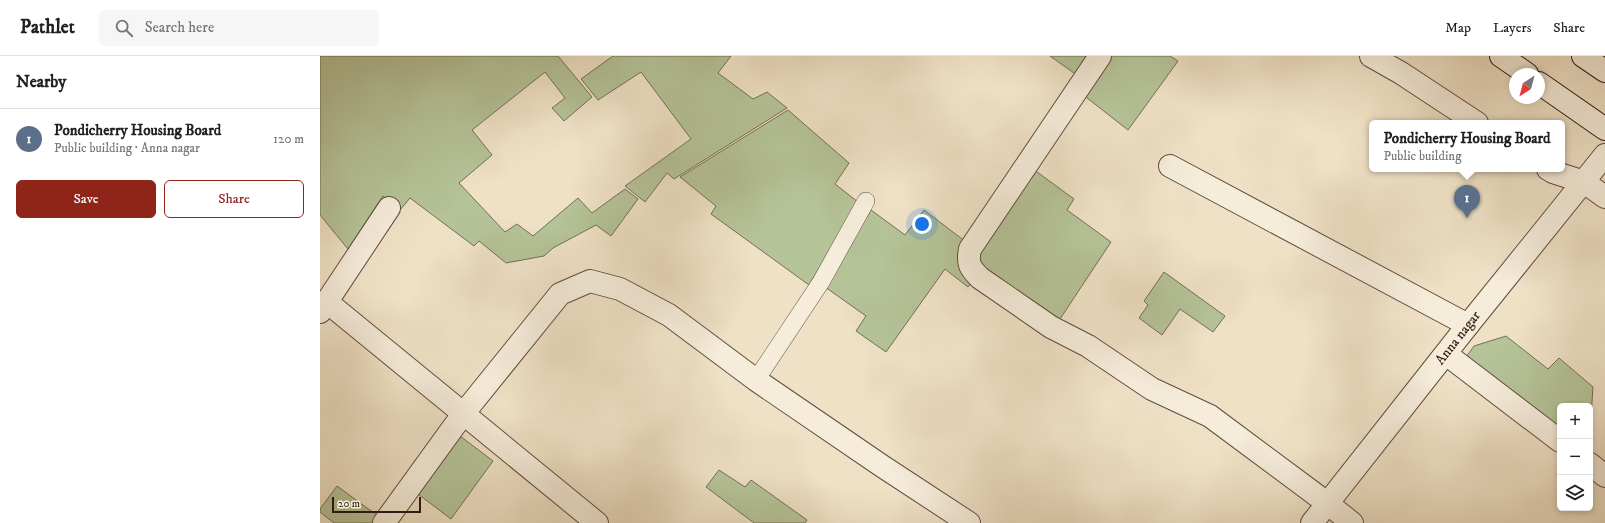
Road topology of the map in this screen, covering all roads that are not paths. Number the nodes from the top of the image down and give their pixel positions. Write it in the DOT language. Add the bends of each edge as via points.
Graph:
graph roads {
  1 [pos="1100,56"];
  2 [pos="1371,56"];
  3 [pos="1501,56"];
  4 [pos="1583,56"];
  5 [pos="1518,68"];
  6 [pos="1605,71"];
  7 [pos="1545,87"];
  8 [pos="1472,120"];
  9 [pos="1605,129"];
  10 [pos="1605,155"];
  11 [pos="1170,166"];
  12 [pos="1553,172"];
  13 [pos="1584,182"];
  14 [pos="1605,197"];
  15 [pos="866,201"];
  16 [pos="389,208"];
  17 [pos="324,307"];
  18 [pos="1468,324"];
  19 [pos="1446,354"];
  20 [pos="756,380"];
  21 [pos="463,414"];
  22 [pos="1557,439"];
  23 [pos="1593,466"];
  24 [pos="1605,476"];
  25 [pos="1327,503"];
  26 [pos="384,523"];
  27 [pos="597,523"];
  28 [pos="970,523"];
  29 [pos="1312,523"];
  30 [pos="1352,523"];
  1 -- 25 [label="street" via="970,249 968,259 973,271 1051,327 1088,346 1152,389 1210,416"];
  2 -- 8 [label="street"];
  3 -- 5 [label="street"];
  4 -- 6 [label="street"];
  7 -- 9 [label="street"];
  10 -- 13 [label="street, Anna nagar"];
  11 -- 18 [label="street"];
  12 -- 13 [label="street"];
  13 -- 14 [label="street"];
  13 -- 18 [label="street, Anna nagar"];
  15 -- 20 [label="lane" via="821,282"];
  16 -- 17 [label="street"];
  17 -- 21 [label="street"];
  18 -- 19 [label="street, Anna nagar"];
  19 -- 22 [label="street"];
  19 -- 25 [label="street, Anna nagar"];
  20 -- 21 [label="street" via="669,315 620,289 590,281 560,294"];
  20 -- 28 [label="street"];
  21 -- 26 [label="street"];
  21 -- 27 [label="street"];
  23 -- 24 [label="street"];
  25 -- 29 [label="street, Anna nagar"];
  25 -- 30 [label="street"];
}
